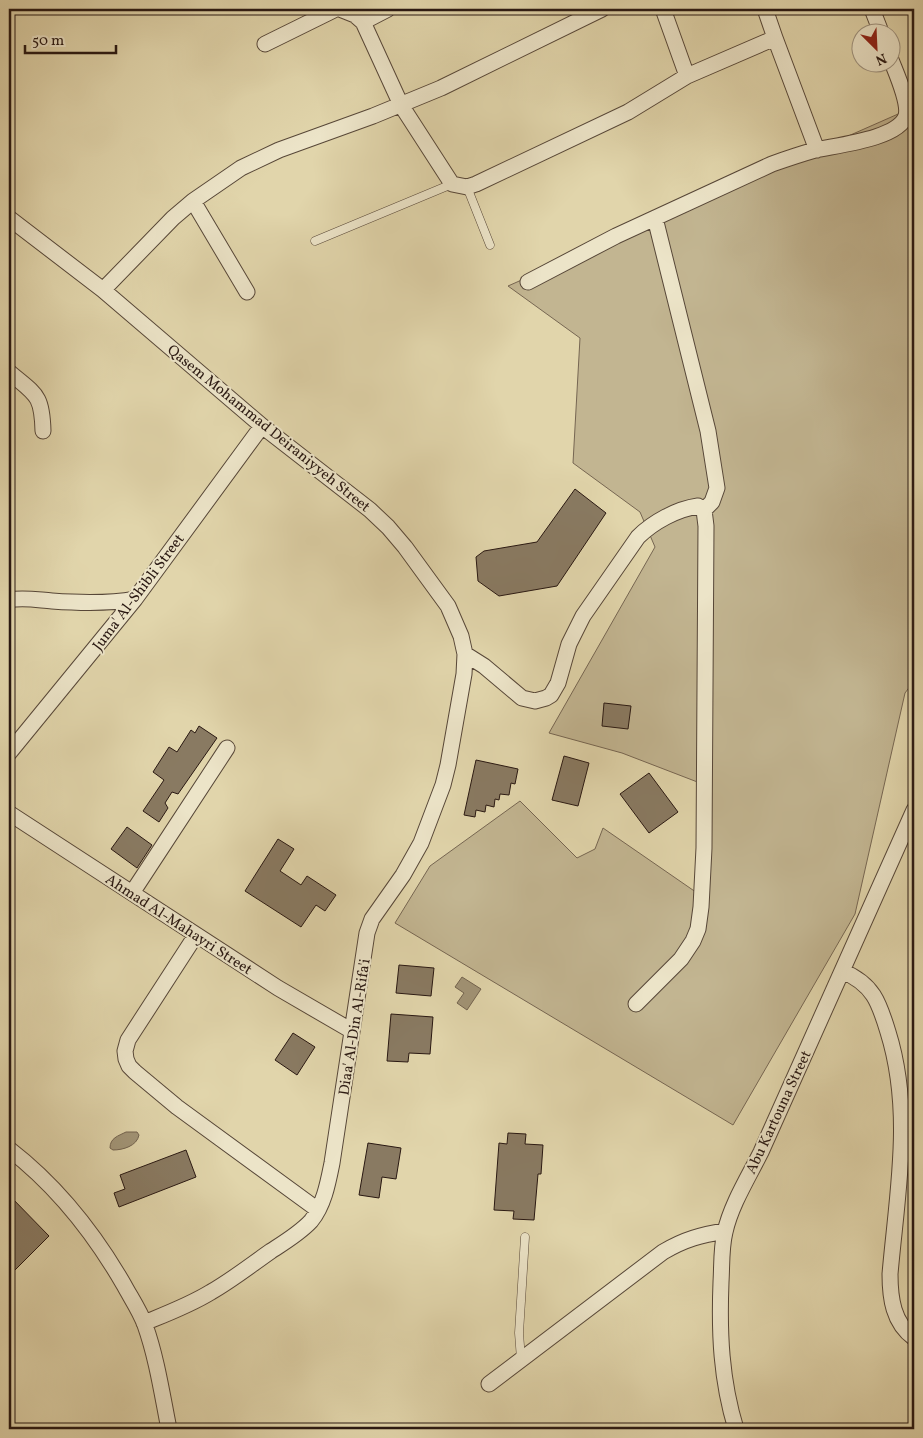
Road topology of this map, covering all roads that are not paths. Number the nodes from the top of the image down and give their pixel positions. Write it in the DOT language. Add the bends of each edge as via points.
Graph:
graph roads {
  1 [pos="338,9"];
  2 [pos="388,9"];
  3 [pos="602,9"];
  4 [pos="664,9"];
  5 [pos="765,9"];
  6 [pos="872,9"];
  7 [pos="363,22"];
  8 [pos="877,22"];
  9 [pos="775,38"];
  10 [pos="265,44"];
  11 [pos="895,72"];
  12 [pos="687,76"];
  13 [pos="401,105"];
  14 [pos="817,150"];
  15 [pos="452,184"];
  16 [pos="467,187"];
  17 [pos="193,201"];
  18 [pos="9,218"];
  19 [pos="655,218"];
  20 [pos="315,241"];
  21 [pos="490,245"];
  22 [pos="528,282"];
  23 [pos="103,290"];
  24 [pos="247,292"];
  25 [pos="9,372"];
  26 [pos="262,426"];
  27 [pos="43,431"];
  28 [pos="704,510"];
  29 [pos="135,599"];
  30 [pos="9,600"];
  31 [pos="465,654"];
  32 [pos="227,748"];
  33 [pos="9,753"];
  34 [pos="914,810"];
  35 [pos="9,813"];
  36 [pos="132,893"];
  37 [pos="196,936"];
  38 [pos="842,971"];
  39 [pos="636,1004"];
  40 [pos="352,1031"];
  41 [pos="908,1124"];
  42 [pos="9,1149"];
  43 [pos="318,1210"];
  44 [pos="725,1231"];
  45 [pos="525,1237"];
  46 [pos="144,1323"];
  47 [pos="914,1338"];
  48 [pos="521,1359"];
  49 [pos="489,1384"];
  50 [pos="169,1429"];
  51 [pos="736,1429"];
  1 -- 7 [label="street"];
  1 -- 10 [label="street"];
  2 -- 7 [label="street"];
  3 -- 13 [label="street"];
  4 -- 12 [label="street"];
  5 -- 9 [label="street"];
  6 -- 8 [label="street"];
  7 -- 13 [label="street"];
  9 -- 12 [label="street"];
  9 -- 14 [label="street"];
  11 -- 14 [label="street" via="906,106 903,121 884,134"];
  12 -- 16 [label="street" via="598,128"];
  13 -- 15 [label="street"];
  13 -- 17 [label="street" via="260,158"];
  14 -- 19 [label="street" via="772,164"];
  15 -- 16 [label="street"];
  15 -- 20 [label="lane"];
  16 -- 21 [label="lane"];
  17 -- 23 [label="street"];
  17 -- 24 [label="street"];
  18 -- 23 [label="street, Qasem Mohammad Deiraniyyeh Street"];
  19 -- 22 [label="street"];
  19 -- 28 [label="street" via="708,431 717,488 712,502"];
  23 -- 26 [label="street, Qasem Mohammad Deiraniyyeh Street"];
  25 -- 27 [label="street" via="39,400"];
  26 -- 29 [label="street, Juma' Al-Shibli Street"];
  26 -- 31 [label="street, Qasem Mohammad Deiraniyyeh Street" via="388,527 448,606"];
  28 -- 31 [label="street" via="698,506 690,507 646,528 638,537 583,616 569,644 558,683 546,698 535,701 522,698"];
  28 -- 39 [label="street" via="704,848 698,929 681,959"];
  29 -- 30 [label="street" via="84,603"];
  29 -- 33 [label="street, Juma' Al-Shibli Street"];
  31 -- 40 [label="street, Diaa' Al-Din Al-Rifa'i" via="443,785 421,843 372,919"];
  32 -- 36 [label="street"];
  34 -- 38 [label="street, Abu Kartouna Street"];
  35 -- 36 [label="street, Ahmad Al-Mahayri Street"];
  36 -- 37 [label="street, Ahmad Al-Mahayri Street"];
  37 -- 40 [label="street, Ahmad Al-Mahayri Street"];
  37 -- 43 [label="street" via="128,1040 125,1051 129,1066 177,1107"];
  38 -- 41 [label="street" via="861,980 880,1008 898,1070"];
  38 -- 44 [label="street, Abu Kartouna Street"];
  40 -- 43 [label="street, Diaa' Al-Din Al-Rifa'i" via="332,1164"];
  41 -- 47 [label="street" via="901,1164 890,1289 896,1316"];
  42 -- 46 [label="street" via="52,1187 95,1238"];
  43 -- 46 [label="street, Diaa' Al-Din Al-Rifa'i" via="300,1231 210,1293"];
  44 -- 48 [label="street" via="695,1237 663,1252"];
  44 -- 51 [label="street, Abu Kartouna Street" via="720,1345 725,1387"];
  45 -- 48 [label="lane"];
  46 -- 50 [label="street"];
  48 -- 49 [label="street"];
}
